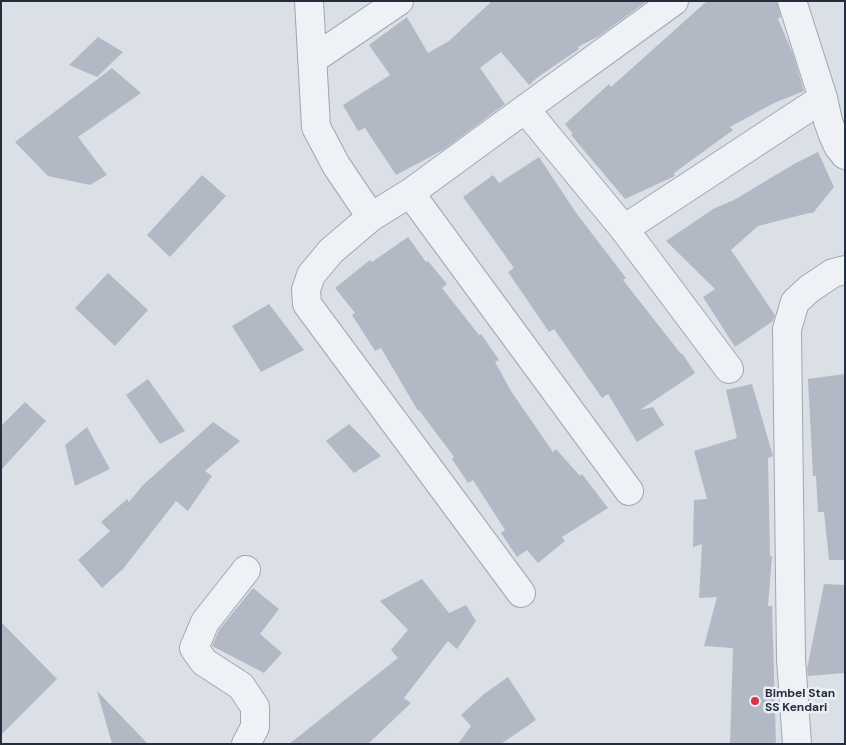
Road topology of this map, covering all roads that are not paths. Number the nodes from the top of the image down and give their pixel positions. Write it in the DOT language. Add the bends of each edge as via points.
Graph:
graph roads {
  1 [pos="309,1"];
  2 [pos="398,1"];
  3 [pos="674,1"];
  4 [pos="792,1"];
  5 [pos="312,60"];
  6 [pos="823,98"];
  7 [pos="525,109"];
  8 [pos="845,155"];
  9 [pos="410,194"];
  10 [pos="371,217"];
  11 [pos="624,229"];
  12 [pos="845,270"];
  13 [pos="728,369"];
  14 [pos="629,491"];
  15 [pos="246,570"];
  16 [pos="521,593"];
  17 [pos="246,744"];
  18 [pos="797,744"];
  1 -- 5 [label="street"];
  2 -- 5 [label="street"];
  3 -- 7 [label="street"];
  4 -- 6 [label="street"];
  5 -- 10 [label="street" via="316,127 336,165"];
  6 -- 8 [label="street" via="833,136"];
  6 -- 11 [label="street"];
  7 -- 9 [label="street"];
  7 -- 11 [label="street"];
  9 -- 10 [label="street"];
  9 -- 14 [label="street"];
  10 -- 16 [label="street" via="331,251 311,275 306,290 307,304"];
  11 -- 13 [label="street"];
  12 -- 18 [label="street" via="833,273 794,302 787,329 791,659"];
  15 -- 17 [label="street" via="205,622 194,648 204,662 241,686 256,707 255,727"];
}
